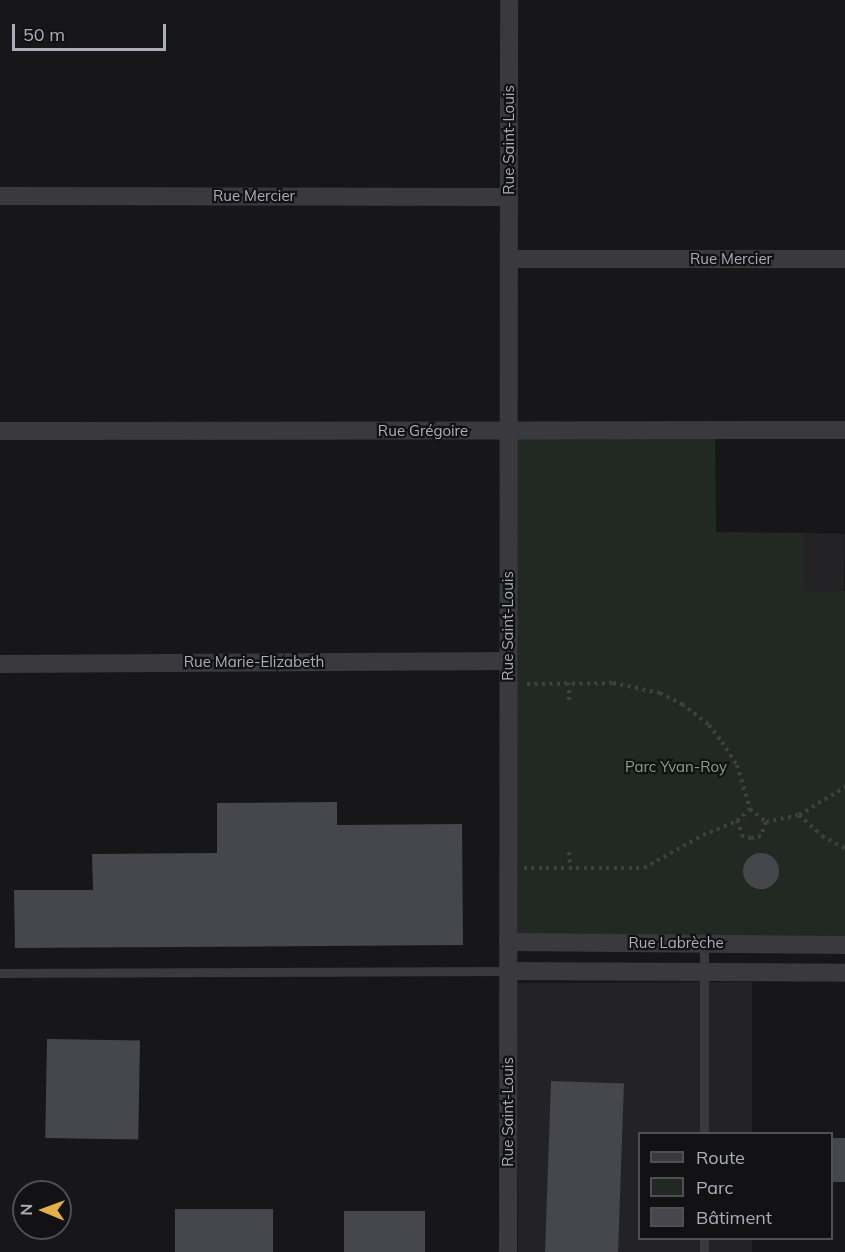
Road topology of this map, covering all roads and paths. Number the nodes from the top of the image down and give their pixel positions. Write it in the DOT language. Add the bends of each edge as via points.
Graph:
graph roads {
  1 [pos="509,0"];
  2 [pos="0,196"];
  3 [pos="509,196"];
  4 [pos="845,258"];
  5 [pos="509,259"];
  6 [pos="509,430"];
  7 [pos="845,430"];
  8 [pos="0,431"];
  9 [pos="508,661"];
  10 [pos="0,664"];
  11 [pos="569,683"];
  12 [pos="508,684"];
  13 [pos="569,700"];
  14 [pos="845,787"];
  15 [pos="750,808"];
  16 [pos="799,815"];
  17 [pos="737,821"];
  18 [pos="766,822"];
  19 [pos="845,848"];
  20 [pos="569,852"];
  21 [pos="508,868"];
  22 [pos="570,868"];
  23 [pos="508,942"];
  24 [pos="704,944"];
  25 [pos="845,945"];
  26 [pos="508,971"];
  27 [pos="704,972"];
  28 [pos="0,973"];
  29 [pos="845,973"];
  30 [pos="704,1132"];
  31 [pos="508,1252"];
  1 -- 3 [label="street, Rue Saint-Louis"];
  2 -- 3 [label="street, Rue Mercier"];
  3 -- 5 [label="street, Rue Saint-Louis"];
  4 -- 5 [label="street, Rue Mercier"];
  5 -- 6 [label="street, Rue Saint-Louis"];
  6 -- 7 [label="street, Rue Grégoire"];
  6 -- 8 [label="street, Rue Grégoire"];
  6 -- 9 [label="street, Rue Saint-Louis"];
  9 -- 10 [label="street, Rue Marie-Elizabeth"];
  9 -- 12 [label="street, Rue Saint-Louis"];
  11 -- 12 [label="path"];
  11 -- 13 [label="path"];
  11 -- 15 [label="path" via="612,683 660,693 682,704 722,742 737,765"];
  12 -- 21 [label="street, Rue Saint-Louis"];
  14 -- 16 [label="path"];
  15 -- 17 [label="path"];
  15 -- 18 [label="path"];
  16 -- 18 [label="path"];
  16 -- 19 [label="path" via="822,836"];
  17 -- 18 [label="path" via="743,837 751,838 761,836"];
  17 -- 22 [label="path" via="644,868"];
  20 -- 22 [label="path"];
  21 -- 22 [label="path"];
  21 -- 23 [label="street, Rue Saint-Louis"];
  23 -- 24 [label="street, Rue Labrèche"];
  23 -- 26 [label="street, Rue Saint-Louis"];
  24 -- 25 [label="street, Rue Labrèche"];
  24 -- 27 [label="lane"];
  26 -- 27 [label="street, Rue Labrèche"];
  26 -- 28 [label="lane"];
  26 -- 31 [label="street, Rue Saint-Louis"];
  27 -- 29 [label="street, Rue Labrèche"];
  27 -- 30 [label="lane"];
}
